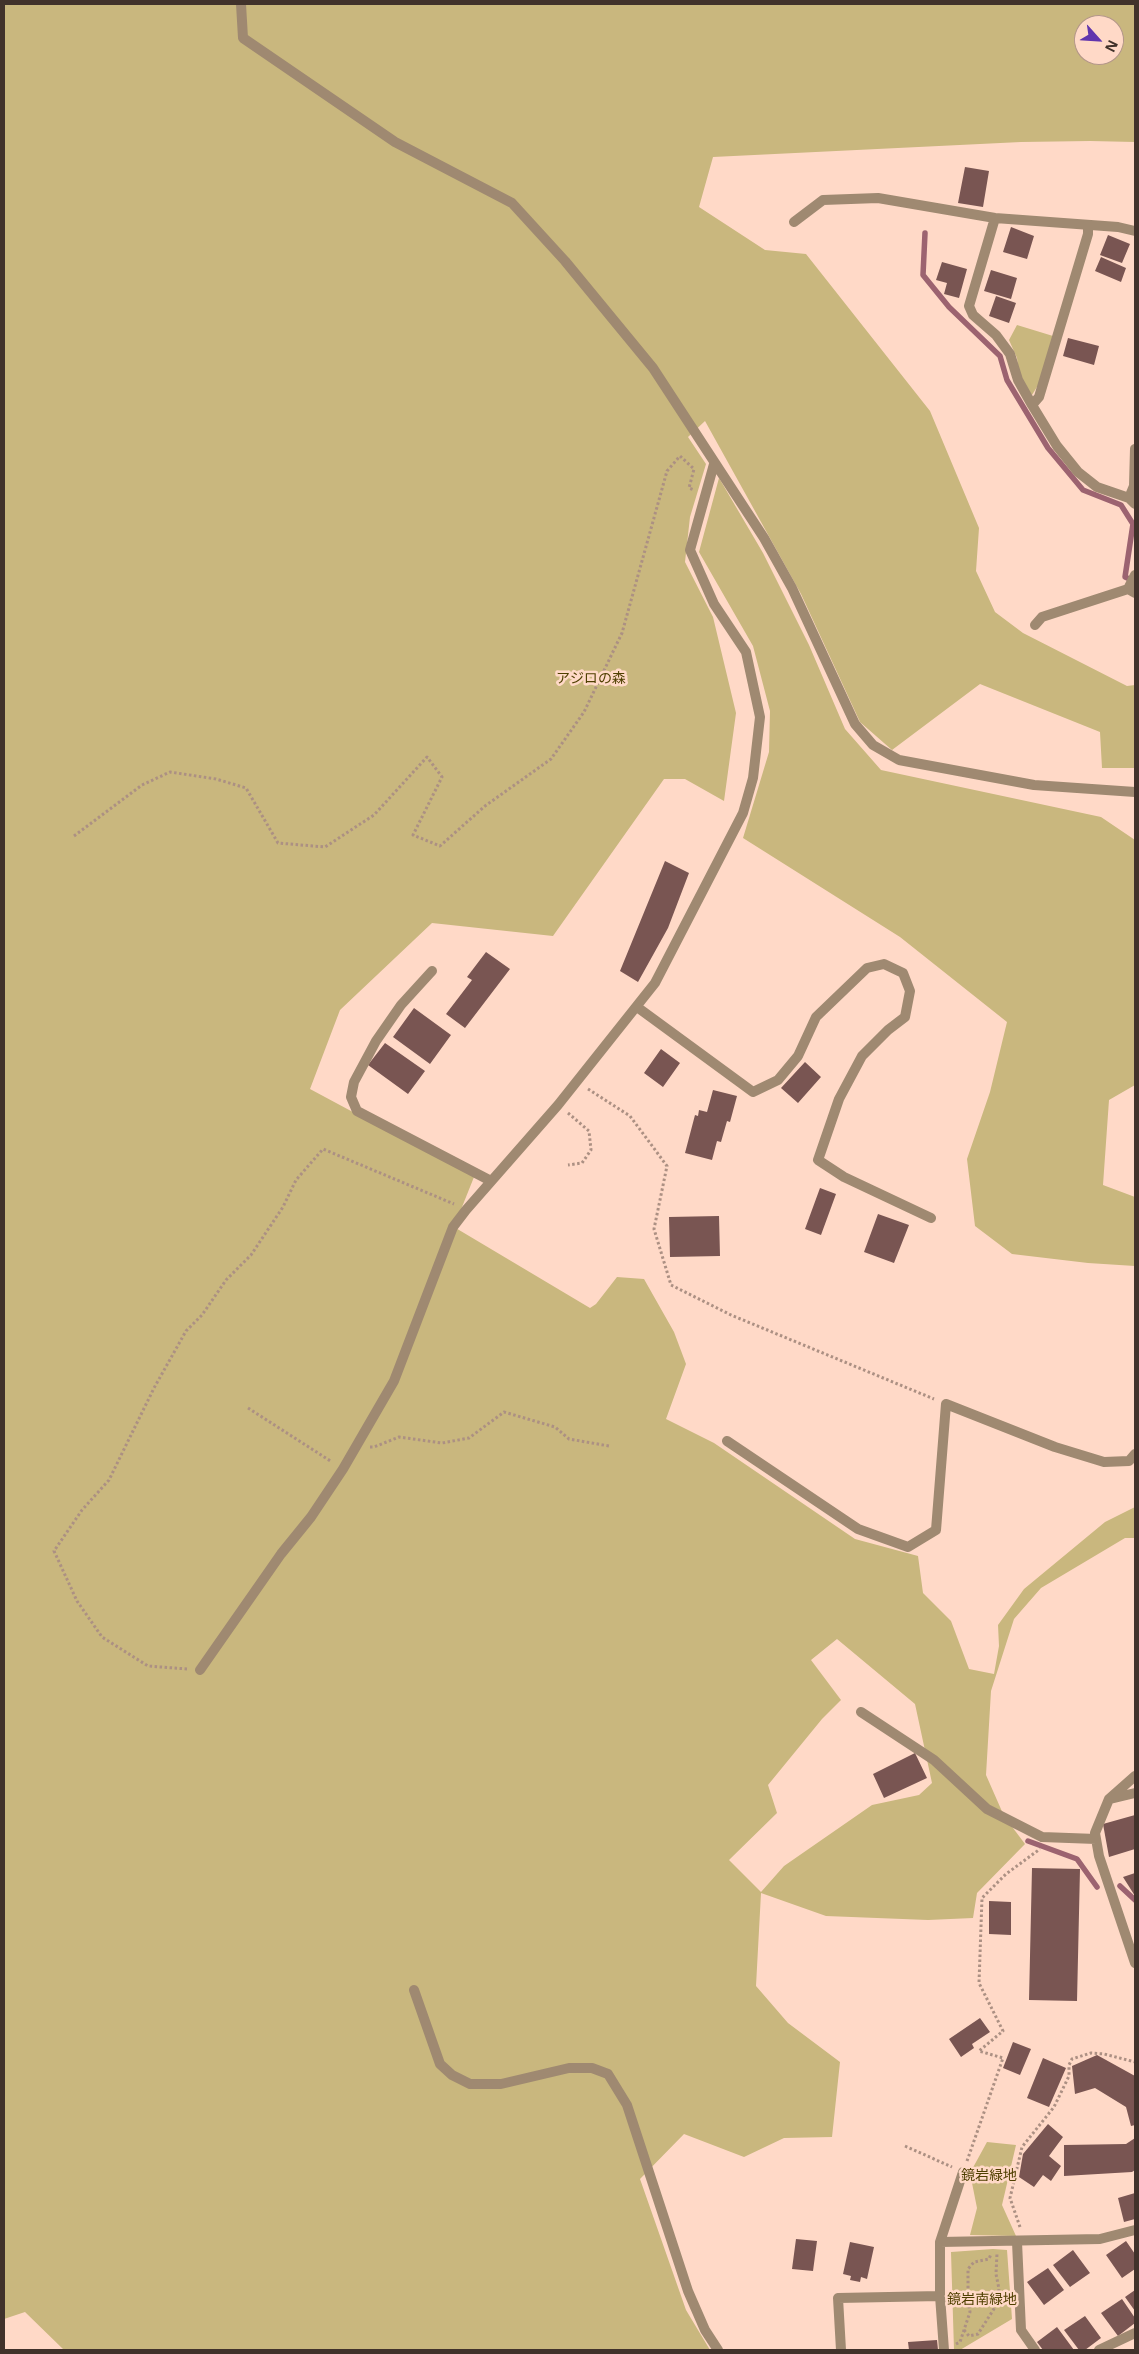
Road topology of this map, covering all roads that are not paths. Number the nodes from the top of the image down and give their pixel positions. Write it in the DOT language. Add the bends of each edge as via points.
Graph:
graph roads {
  1 [pos="241,4"];
  2 [pos="995,218"];
  3 [pos="794,222"];
  4 [pos="1088,225"];
  5 [pos="1135,231"];
  6 [pos="1032,405"];
  7 [pos="1135,449"];
  8 [pos="714,464"];
  9 [pos="1132,501"];
  10 [pos="1135,575"];
  11 [pos="1132,591"];
  12 [pos="1035,625"];
  13 [pos="1135,792"];
  14 [pos="432,971"];
  15 [pos="637,1006"];
  16 [pos="491,1181"];
  17 [pos="931,1218"];
  18 [pos="727,1441"];
  19 [pos="1135,1454"];
  20 [pos="200,1670"];
  21 [pos="861,1712"];
  22 [pos="1135,1776"];
  23 [pos="1135,1794"];
  24 [pos="1109,1799"];
  25 [pos="1096,1839"];
  26 [pos="1135,1963"];
  27 [pos="414,1990"];
  28 [pos="963,2172"];
  29 [pos="1135,2230"];
  30 [pos="940,2242"];
  31 [pos="1021,2242"];
  32 [pos="940,2296"];
  33 [pos="1135,2333"];
  34 [pos="718,2350"];
  35 [pos="841,2350"];
  36 [pos="944,2350"];
  37 [pos="1035,2350"];
  38 [pos="1099,2350"];
  1 -- 8 [label="street" via="243,38 395,142 512,203 565,261 653,368"];
  2 -- 3 [label="street" via="878,198 823,200"];
  2 -- 4 [label="street"];
  2 -- 6 [label="street" via="968,306 1010,354 1018,380"];
  4 -- 5 [label="street"];
  4 -- 6 [label="street" via="1040,397"];
  6 -- 9 [label="street" via="1057,446 1078,472 1097,487"];
  7 -- 9 [label="street"];
  8 -- 13 [label="street" via="774,556 855,724 873,746 899,760 1034,785"];
  8 -- 15 [label="street" via="690,550 714,604 746,652 760,717 753,778 743,812 655,983"];
  10 -- 11 [label="street"];
  11 -- 12 [label="street" via="1042,617"];
  14 -- 16 [label="street" via="401,1005 376,1041 354,1082 351,1097 357,1111"];
  15 -- 16 [label="street" via="558,1105"];
  15 -- 17 [label="street" via="753,1092 778,1080 798,1056 816,1017 867,968 884,964 903,973 910,991 905,1017 862,1056 839,1099 818,1160 844,1177"];
  16 -- 20 [label="street" via="454,1227 394,1381 343,1469"];
  18 -- 19 [label="street" via="858,1528 908,1547 936,1530 946,1404 1055,1447 1104,1462 1129,1461"];
  21 -- 25 [label="street" via="934,1760 987,1809 1042,1837"];
  22 -- 24 [label="street"];
  23 -- 24 [label="street"];
  24 -- 25 [label="street" via="1095,1832"];
  25 -- 26 [label="street"];
  27 -- 34 [label="street" via="440,2064 470,2084 501,2084 569,2068 592,2068 608,2074 627,2106 688,2291 705,2330"];
  28 -- 30 [label="street"];
  29 -- 31 [label="street" via="1100,2239"];
  30 -- 31 [label="street"];
  30 -- 32 [label="street"];
  31 -- 37 [label="street" via="1021,2330"];
  32 -- 35 [label="street" via="838,2298"];
  32 -- 36 [label="street"];
  33 -- 38 [label="street"];
}
